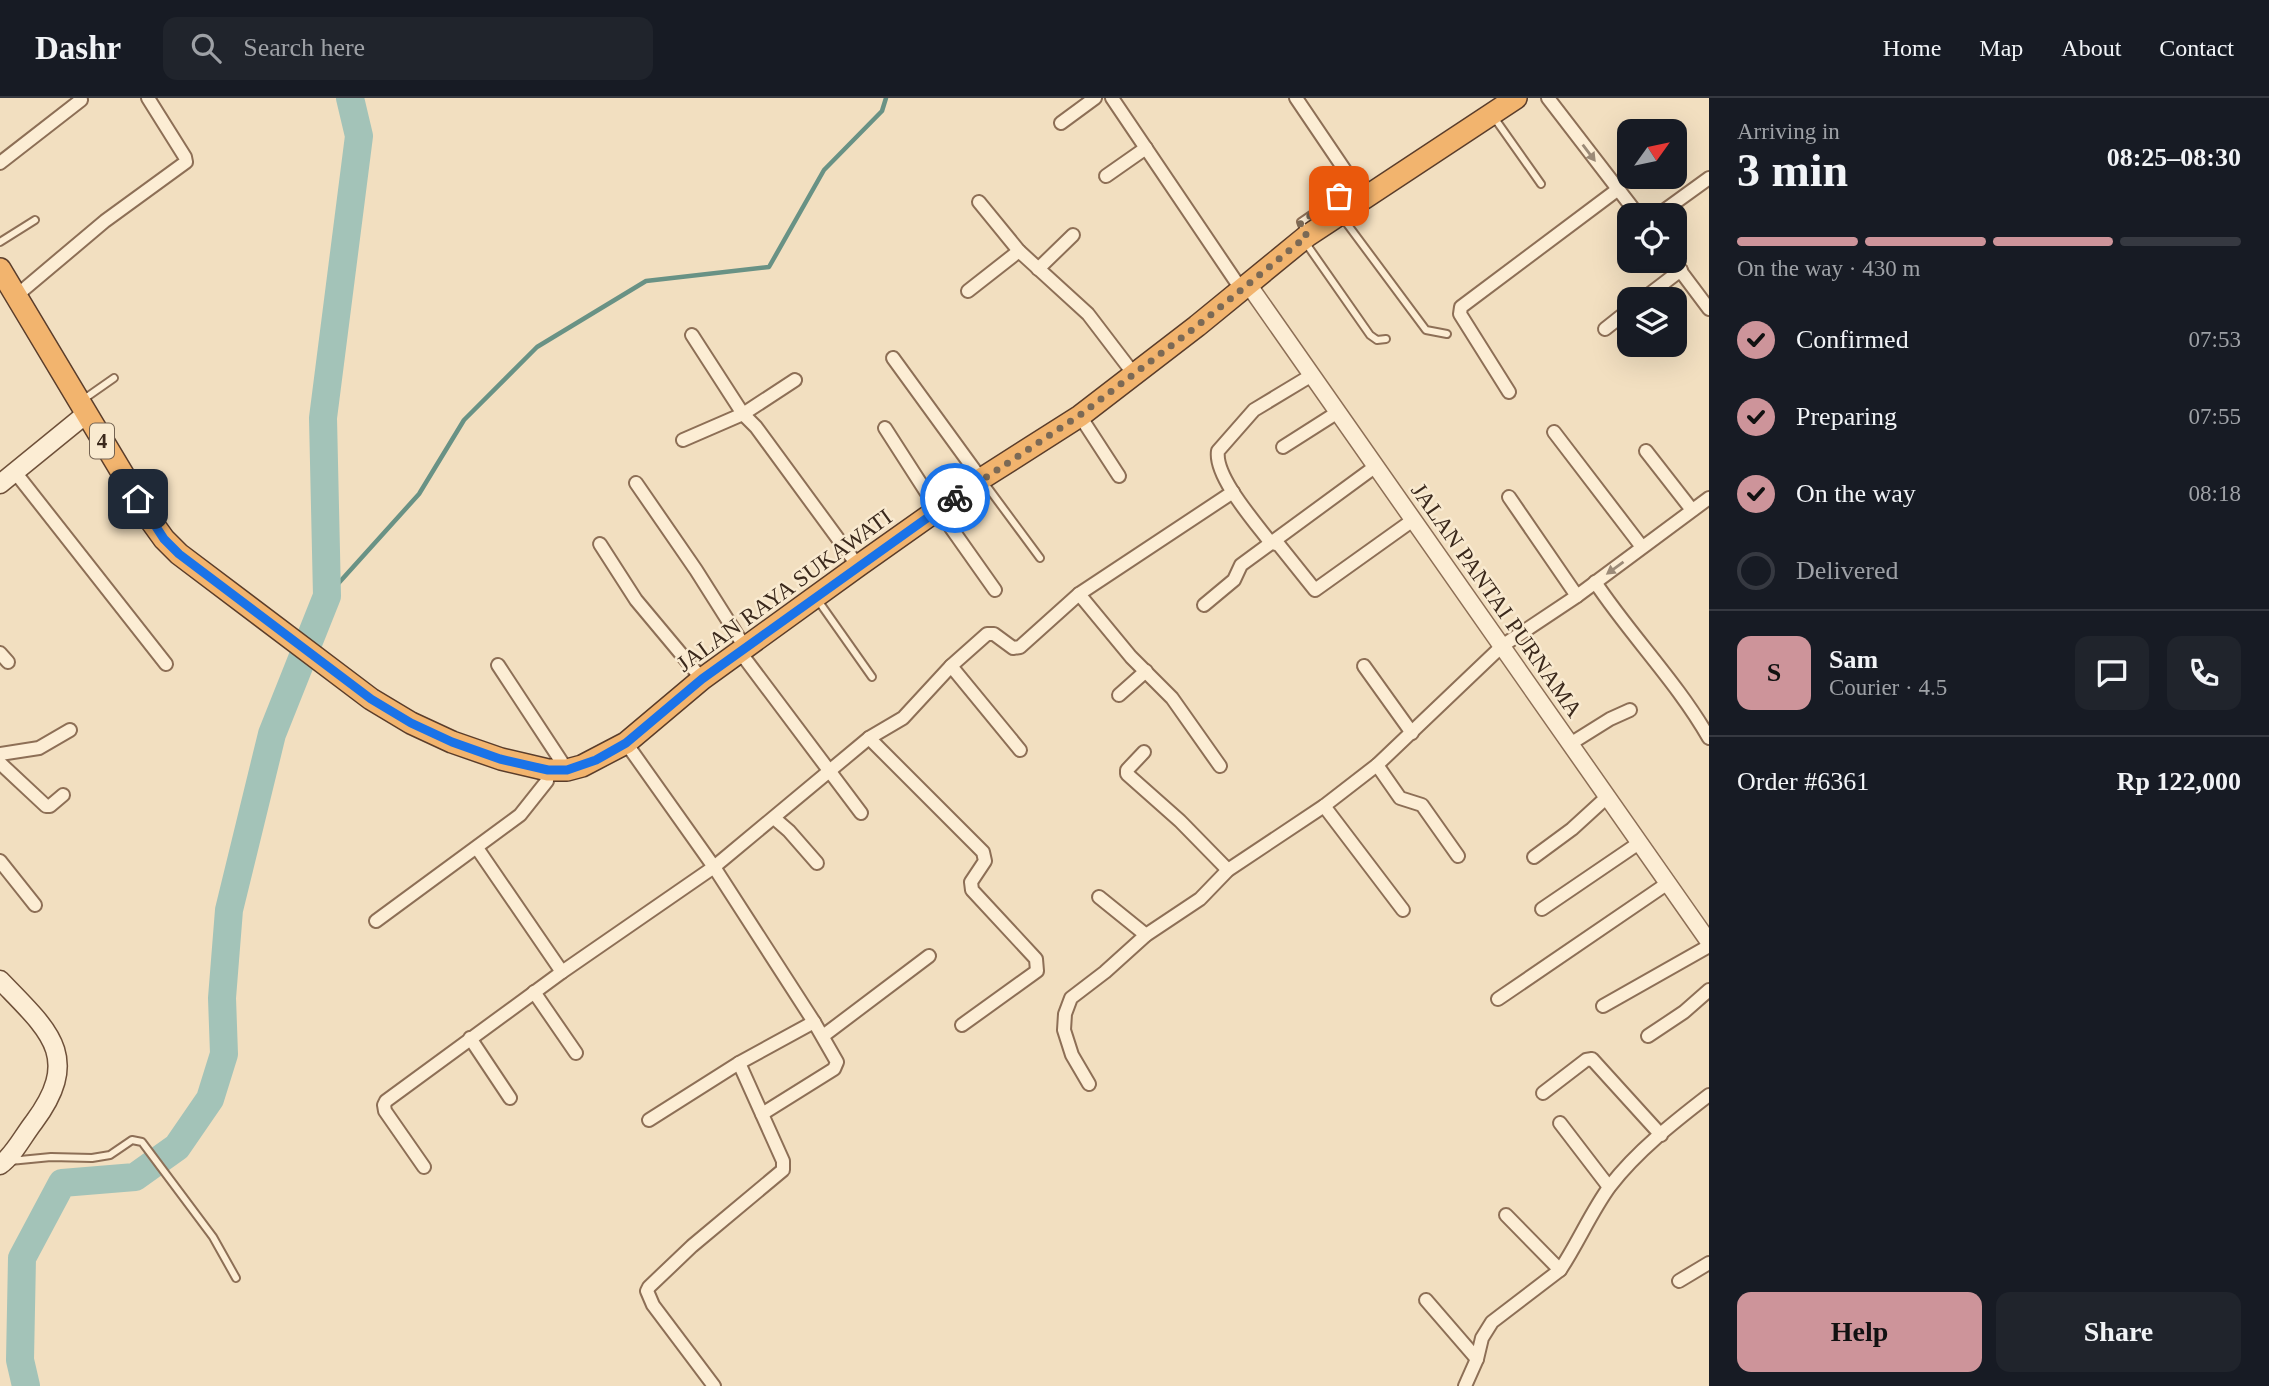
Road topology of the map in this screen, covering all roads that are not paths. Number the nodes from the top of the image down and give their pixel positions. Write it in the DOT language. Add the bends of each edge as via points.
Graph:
graph roads {
  1 [pos="148,98"];
  2 [pos="1095,98"];
  3 [pos="1112,98"];
  4 [pos="1296,98"];
  5 [pos="1516,98"];
  6 [pos="1548,98"];
  7 [pos="80,100"];
  8 [pos="1492,115"];
  9 [pos="1061,123"];
  10 [pos="1146,148"];
  11 [pos="0,163"];
  12 [pos="1320,175"];
  13 [pos="1106,176"];
  14 [pos="1709,178"];
  15 [pos="1541,184"];
  16 [pos="1617,190"];
  17 [pos="979,202"];
  18 [pos="1628,203"];
  19 [pos="1675,203"];
  20 [pos="1347,204"];
  21 [pos="35,220"];
  22 [pos="1073,236"];
  23 [pos="1305,237"];
  24 [pos="0,242"];
  25 [pos="1019,251"];
  26 [pos="1038,269"];
  27 [pos="0,271"];
  28 [pos="1670,273"];
  29 [pos="1682,273"];
  30 [pos="1245,286"];
  31 [pos="1655,287"];
  32 [pos="968,291"];
  33 [pos="16,296"];
  34 [pos="1709,309"];
  35 [pos="1617,320"];
  36 [pos="1605,329"];
  37 [pos="1447,334"];
  38 [pos="692,335"];
  39 [pos="1386,339"];
  40 [pos="893,358"];
  41 [pos="1133,373"];
  42 [pos="1312,376"];
  43 [pos="114,379"];
  44 [pos="795,380"];
  45 [pos="1509,392"];
  46 [pos="82,408"];
  47 [pos="1338,412"];
  48 [pos="744,415"];
  49 [pos="1080,415"];
  50 [pos="885,428"];
  51 [pos="1554,432"];
  52 [pos="683,440"];
  53 [pos="1283,447"];
  54 [pos="1646,451"];
  55 [pos="1376,466"];
  56 [pos="15,472"];
  57 [pos="1119,476"];
  58 [pos="981,479"];
  59 [pos="636,483"];
  60 [pos="0,484"];
  61 [pos="1233,492"];
  62 [pos="1509,498"];
  63 [pos="1708,502"];
  64 [pos="940,509"];
  65 [pos="1692,510"];
  66 [pos="1413,520"];
  67 [pos="1270,542"];
  68 [pos="600,544"];
  69 [pos="1642,547"];
  70 [pos="1040,558"];
  71 [pos="858,566"];
  72 [pos="1595,582"];
  73 [pos="995,590"];
  74 [pos="1079,594"];
  75 [pos="1577,596"];
  76 [pos="816,598"];
  77 [pos="1204,605"];
  78 [pos="1503,646"];
  79 [pos="743,651"];
  80 [pos="166,664"];
  81 [pos="498,665"];
  82 [pos="951,666"];
  83 [pos="1364,666"];
  84 [pos="1146,671"];
  85 [pos="872,677"];
  86 [pos="702,679"];
  87 [pos="1119,695"];
  88 [pos="1630,710"];
  89 [pos="70,730"];
  90 [pos="1412,733"];
  91 [pos="869,738"];
  92 [pos="1709,738"];
  93 [pos="626,743"];
  94 [pos="1570,744"];
  95 [pos="1020,750"];
  96 [pos="1143,752"];
  97 [pos="0,754"];
  98 [pos="0,763"];
  99 [pos="1377,765"];
  100 [pos="1220,766"];
  101 [pos="557,770"];
  102 [pos="828,772"];
  103 [pos="63,795"];
  104 [pos="1607,797"];
  105 [pos="1324,806"];
  106 [pos="861,813"];
  107 [pos="774,818"];
  108 [pos="1639,843"];
  109 [pos="477,848"];
  110 [pos="1458,856"];
  111 [pos="1534,857"];
  112 [pos="0,861"];
  113 [pos="817,863"];
  114 [pos="714,867"];
  115 [pos="1228,870"];
  116 [pos="1668,883"];
  117 [pos="1099,897"];
  118 [pos="35,905"];
  119 [pos="1542,909"];
  120 [pos="1403,910"];
  121 [pos="376,921"];
  122 [pos="1146,935"];
  123 [pos="1709,944"];
  124 [pos="929,956"];
  125 [pos="562,972"];
  126 [pos="0,981"];
  127 [pos="1709,989"];
  128 [pos="534,992"];
  129 [pos="1498,999"];
  130 [pos="1603,1006"];
  131 [pos="814,1022"];
  132 [pos="962,1025"];
  133 [pos="823,1036"];
  134 [pos="1648,1036"];
  135 [pos="470,1038"];
  136 [pos="576,1053"];
  137 [pos="739,1063"];
  138 [pos="1089,1084"];
  139 [pos="1543,1093"];
  140 [pos="1709,1095"];
  141 [pos="510,1098"];
  142 [pos="762,1114"];
  143 [pos="649,1120"];
  144 [pos="1560,1123"];
  145 [pos="1661,1135"];
  146 [pos="1,1161"];
  147 [pos="424,1167"];
  148 [pos="1609,1187"];
  149 [pos="1506,1215"];
  150 [pos="1709,1263"];
  151 [pos="1560,1270"];
  152 [pos="236,1278"];
  153 [pos="1679,1281"];
  154 [pos="1426,1300"];
  155 [pos="1477,1359"];
  156 [pos="714,1386"];
  157 [pos="1465,1386"];
  1 -- 33 [label="street" via="186,156 184,164 105,220"];
  2 -- 9 [label="street"];
  3 -- 10 [label="street"];
  4 -- 20 [label="street"];
  5 -- 8 [label="highway, JALAN RAYA SUKAWATI"];
  6 -- 16 [label="street, one-way"];
  7 -- 11 [label="street"];
  8 -- 15 [label="lane"];
  8 -- 20 [label="highway, JALAN RAYA SUKAWATI"];
  10 -- 13 [label="street"];
  10 -- 30 [label="street"];
  12 -- 20 [label="lane" via="1326,175"];
  14 -- 19 [label="street"];
  16 -- 18 [label="street"];
  16 -- 45 [label="street" via="1461,307 1460,313"];
  17 -- 25 [label="street"];
  20 -- 23 [label="highway, JALAN RAYA SUKAWATI"];
  20 -- 37 [label="lane" via="1426,330"];
  21 -- 24 [label="lane"];
  22 -- 26 [label="street"];
  23 -- 30 [label="highway, JALAN RAYA SUKAWATI"];
  23 -- 39 [label="lane" via="1370,335"];
  25 -- 26 [label="street"];
  25 -- 32 [label="street"];
  26 -- 41 [label="street" via="1088,314"];
  27 -- 33 [label="highway, 4"];
  28 -- 31 [label="street"];
  29 -- 34 [label="street"];
  30 -- 41 [label="highway, JALAN RAYA SUKAWATI"];
  30 -- 42 [label="street, JALAN PANTAI PURNAMA"];
  33 -- 46 [label="highway, 4"];
  35 -- 36 [label="street"];
  38 -- 48 [label="street"];
  40 -- 58 [label="street"];
  41 -- 49 [label="highway, JALAN RAYA SUKAWATI"];
  42 -- 47 [label="street, JALAN PANTAI PURNAMA"];
  42 -- 61 [label="street" via="1254,410 1218,451 1219,464"];
  43 -- 46 [label="lane"];
  44 -- 48 [label="street"];
  46 -- 56 [label="main road"];
  46 -- 101 [label="highway, 4" via="164,539 179,554 371,699 411,723 500,759"];
  47 -- 53 [label="street"];
  47 -- 55 [label="street, JALAN PANTAI PURNAMA"];
  48 -- 52 [label="street"];
  48 -- 71 [label="street"];
  49 -- 57 [label="street"];
  49 -- 58 [label="highway, JALAN RAYA SUKAWATI"];
  50 -- 64 [label="street"];
  51 -- 69 [label="street"];
  54 -- 65 [label="street"];
  55 -- 66 [label="street, JALAN PANTAI PURNAMA"];
  55 -- 67 [label="street"];
  56 -- 60 [label="main road"];
  56 -- 80 [label="street"];
  58 -- 64 [label="highway, JALAN RAYA SUKAWATI"];
  58 -- 70 [label="lane"];
  59 -- 79 [label="street" via="696,570"];
  61 -- 67 [label="street"];
  61 -- 74 [label="street"];
  62 -- 75 [label="street"];
  63 -- 65 [label="street"];
  64 -- 71 [label="highway, JALAN RAYA SUKAWATI"];
  64 -- 73 [label="street"];
  65 -- 69 [label="street"];
  66 -- 67 [label="street" via="1315,590 1279,545"];
  66 -- 78 [label="street, JALAN PANTAI PURNAMA"];
  67 -- 77 [label="street"];
  68 -- 86 [label="street" via="636,600"];
  69 -- 72 [label="street, one-way"];
  71 -- 76 [label="highway, JALAN RAYA SUKAWATI"];
  72 -- 75 [label="street"];
  72 -- 92 [label="street"];
  74 -- 82 [label="street" via="1020,647 1013,648 990,633"];
  74 -- 84 [label="street"];
  75 -- 78 [label="street"];
  76 -- 79 [label="highway, JALAN RAYA SUKAWATI"];
  76 -- 85 [label="lane"];
  78 -- 90 [label="street"];
  78 -- 94 [label="street, JALAN PANTAI PURNAMA"];
  79 -- 86 [label="highway, JALAN RAYA SUKAWATI"];
  79 -- 102 [label="street"];
  81 -- 101 [label="street"];
  82 -- 91 [label="street" via="903,718"];
  82 -- 95 [label="street"];
  83 -- 90 [label="street"];
  84 -- 87 [label="street"];
  84 -- 100 [label="street" via="1172,698"];
  86 -- 93 [label="highway, JALAN RAYA SUKAWATI"];
  88 -- 94 [label="street"];
  89 -- 97 [label="street" via="39,748"];
  90 -- 99 [label="street"];
  91 -- 102 [label="street"];
  91 -- 132 [label="street" via="983,852 985,861 971,883 972,890 1035,959 1037,971"];
  93 -- 101 [label="highway, JALAN RAYA SUKAWATI" via="596,760"];
  93 -- 114 [label="street"];
  94 -- 104 [label="street, JALAN PANTAI PURNAMA"];
  96 -- 115 [label="street" via="1128,774"];
  98 -- 103 [label="street" via="46,806"];
  99 -- 105 [label="street"];
  99 -- 110 [label="street" via="1400,798 1422,805"];
  101 -- 109 [label="street" via="520,815"];
  102 -- 106 [label="street"];
  102 -- 107 [label="street"];
  104 -- 108 [label="street, JALAN PANTAI PURNAMA"];
  104 -- 111 [label="street"];
  105 -- 115 [label="street"];
  105 -- 120 [label="street"];
  107 -- 113 [label="street"];
  107 -- 114 [label="street"];
  108 -- 116 [label="street, JALAN PANTAI PURNAMA"];
  108 -- 119 [label="street"];
  109 -- 121 [label="street"];
  109 -- 125 [label="street"];
  112 -- 118 [label="street"];
  114 -- 125 [label="street"];
  114 -- 131 [label="street"];
  115 -- 122 [label="street" via="1200,899"];
  116 -- 123 [label="street, JALAN PANTAI PURNAMA"];
  116 -- 129 [label="street"];
  117 -- 122 [label="street"];
  122 -- 138 [label="street" via="1071,998 1064,1030"];
  123 -- 130 [label="street"];
  124 -- 133 [label="street"];
  125 -- 128 [label="street"];
  126 -- 146 [label="main road" via="41,1023 58,1062 49,1102"];
  127 -- 134 [label="street"];
  128 -- 135 [label="street"];
  128 -- 136 [label="street"];
  131 -- 133 [label="street"];
  131 -- 137 [label="street"];
  133 -- 142 [label="street" via="836,1060 834,1069"];
  135 -- 141 [label="street"];
  135 -- 147 [label="street" via="384,1105"];
  137 -- 142 [label="street"];
  137 -- 143 [label="street"];
  139 -- 145 [label="street" via="1591,1059"];
  140 -- 145 [label="street"];
  142 -- 156 [label="street" via="783,1170 692,1245 647,1291"];
  144 -- 148 [label="street"];
  145 -- 148 [label="street"];
  146 -- 152 [label="lane" via="92,1158 110,1155 132,1140 142,1142 213,1237"];
  148 -- 151 [label="street"];
  149 -- 151 [label="street"];
  150 -- 153 [label="street"];
  151 -- 155 [label="street" via="1492,1322"];
  154 -- 155 [label="street"];
  155 -- 157 [label="street"];
}
